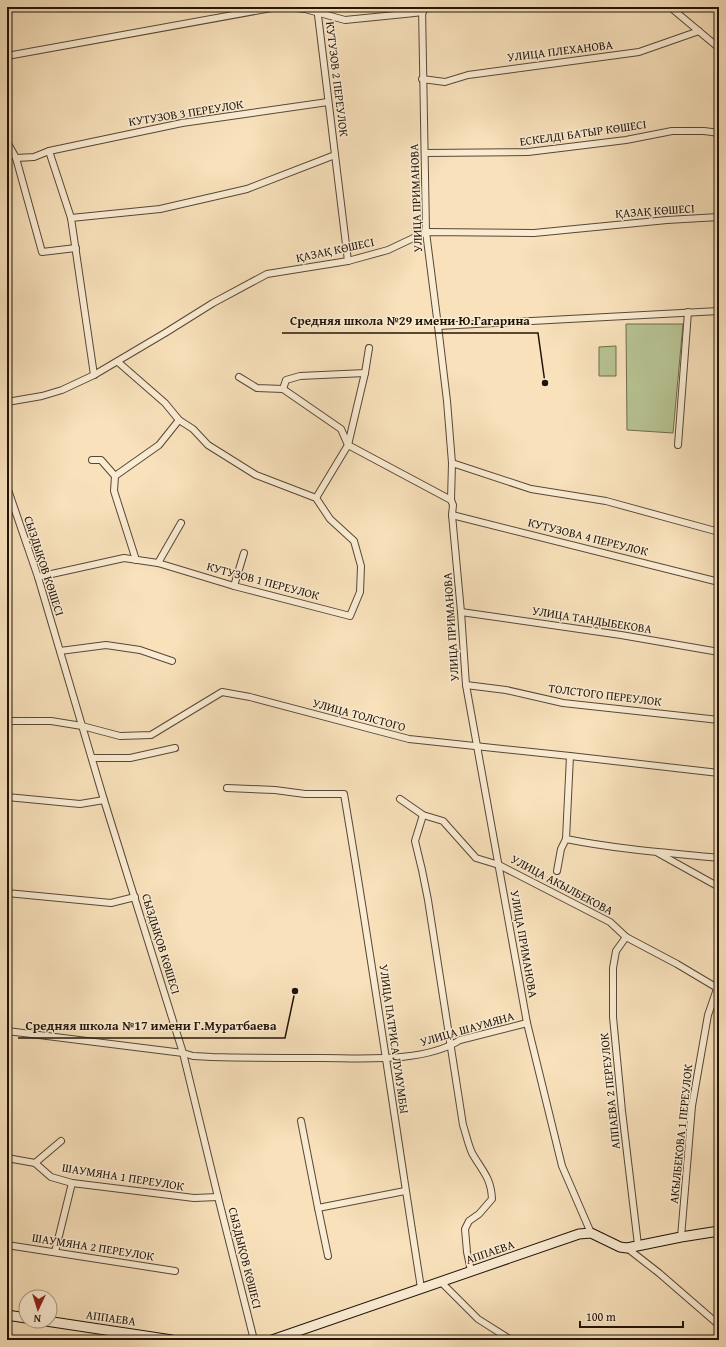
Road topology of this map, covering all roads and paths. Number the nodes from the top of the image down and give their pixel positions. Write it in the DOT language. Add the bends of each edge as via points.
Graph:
graph roads {
  1 [pos="277,7"];
  2 [pos="288,7"];
  3 [pos="670,7"];
  4 [pos="422,9"];
  5 [pos="317,10"];
  6 [pos="699,31"];
  7 [pos="719,48"];
  8 [pos="7,56"];
  9 [pos="422,79"];
  10 [pos="328,102"];
  11 [pos="719,133"];
  12 [pos="7,142"];
  13 [pos="49,151"];
  14 [pos="425,153"];
  15 [pos="335,155"];
  16 [pos="16,158"];
  17 [pos="719,217"];
  18 [pos="71,218"];
  19 [pos="426,232"];
  20 [pos="76,248"];
  21 [pos="348,261"];
  22 [pos="719,311"];
  23 [pos="688,312"];
  24 [pos="438,326"];
  25 [pos="369,348"];
  26 [pos="118,362"];
  27 [pos="365,373"];
  28 [pos="94,375"];
  29 [pos="239,377"];
  30 [pos="283,389"];
  31 [pos="7,402"];
  32 [pos="179,420"];
  33 [pos="348,445"];
  34 [pos="678,445"];
  35 [pos="92,460"];
  36 [pos="452,463"];
  37 [pos="115,476"];
  38 [pos="7,487"];
  39 [pos="316,498"];
  40 [pos="451,500"];
  41 [pos="452,515"];
  42 [pos="181,523"];
  43 [pos="719,532"];
  44 [pos="244,554"];
  45 [pos="136,560"];
  46 [pos="158,563"];
  47 [pos="38,577"];
  48 [pos="719,582"];
  49 [pos="234,586"];
  50 [pos="461,612"];
  51 [pos="60,651"];
  52 [pos="719,652"];
  53 [pos="172,661"];
  54 [pos="466,685"];
  55 [pos="719,720"];
  56 [pos="7,721"];
  57 [pos="82,726"];
  58 [pos="478,746"];
  59 [pos="175,748"];
  60 [pos="570,756"];
  61 [pos="92,758"];
  62 [pos="719,773"];
  63 [pos="227,788"];
  64 [pos="7,797"];
  65 [pos="400,799"];
  66 [pos="104,800"];
  67 [pos="423,814"];
  68 [pos="566,839"];
  69 [pos="654,852"];
  70 [pos="686,855"];
  71 [pos="719,858"];
  72 [pos="499,865"];
  73 [pos="686,869"];
  74 [pos="557,871"];
  75 [pos="719,886"];
  76 [pos="7,893"];
  77 [pos="135,897"];
  78 [pos="626,937"];
  79 [pos="718,989"];
  80 [pos="527,1023"];
  81 [pos="7,1031"];
  82 [pos="450,1046"];
  83 [pos="183,1052"];
  84 [pos="385,1059"];
  85 [pos="301,1121"];
  86 [pos="61,1141"];
  87 [pos="7,1158"];
  88 [pos="35,1163"];
  89 [pos="72,1183"];
  90 [pos="405,1191"];
  91 [pos="218,1197"];
  92 [pos="318,1208"];
  93 [pos="719,1231"];
  94 [pos="591,1233"];
  95 [pos="681,1237"];
  96 [pos="7,1245"];
  97 [pos="638,1245"];
  98 [pos="627,1248"];
  99 [pos="55,1252"];
  100 [pos="328,1256"];
  101 [pos="175,1271"];
  102 [pos="471,1271"];
  103 [pos="441,1282"];
  104 [pos="421,1288"];
  105 [pos="7,1316"];
  106 [pos="18,1317"];
  107 [pos="58,1323"];
  108 [pos="719,1325"];
  109 [pos="172,1340"];
  110 [pos="254,1340"];
  111 [pos="272,1340"];
  112 [pos="511,1340"];
  1 -- 8 [label="street"];
  2 -- 5 [label="street"];
  3 -- 6 [label="street"];
  4 -- 5 [label="street" via="405,14 344,20"];
  4 -- 9 [label="street, УЛИЦА ПРИМАНОВА"];
  5 -- 10 [label="street, КУТУЗОВ 2 ПЕРЕУЛОК"];
  6 -- 7 [label="street"];
  6 -- 9 [label="street, УЛИЦА ПЛЕХАНОВА" via="639,52 468,74 445,82"];
  9 -- 14 [label="street, УЛИЦА ПРИМАНОВА"];
  10 -- 13 [label="street, КУТУЗОВ 3 ПЕРЕУЛОК" via="182,123"];
  10 -- 15 [label="street, КУТУЗОВ 2 ПЕРЕУЛОК"];
  11 -- 14 [label="street, ЕСКЕЛДІ БАТЫР КӨШЕСІ" via="672,131 626,140 528,152"];
  12 -- 16 [label="street"];
  13 -- 16 [label="street, КУТУЗОВ 3 ПЕРЕУЛОК" via="34,157"];
  13 -- 18 [label="street"];
  14 -- 19 [label="street, УЛИЦА ПРИМАНОВА"];
  15 -- 18 [label="street, КУТУЗОВ 2 ПЕРЕУЛОК" via="247,189 160,209"];
  15 -- 21 [label="street, КУТУЗОВ 2 ПЕРЕУЛОК"];
  16 -- 20 [label="street" via="42,252"];
  17 -- 19 [label="street, ҚАЗАҚ КӨШЕСІ" via="534,233"];
  18 -- 20 [label="street"];
  19 -- 21 [label="street, ҚАЗАҚ КӨШЕСІ" via="388,250"];
  19 -- 24 [label="street, УЛИЦА ПРИМАНОВА"];
  20 -- 28 [label="street"];
  21 -- 26 [label="street, ҚАЗАҚ КӨШЕСІ" via="267,274 213,303"];
  22 -- 23 [label="street"];
  23 -- 24 [label="street"];
  23 -- 34 [label="street"];
  24 -- 36 [label="street, УЛИЦА ПРИМАНОВА"];
  25 -- 27 [label="street"];
  26 -- 28 [label="street, ҚАЗАҚ КӨШЕСІ"];
  26 -- 32 [label="street"];
  27 -- 30 [label="street" via="300,376 286,380"];
  27 -- 33 [label="street"];
  28 -- 31 [label="street, ҚАЗАҚ КӨШЕСІ" via="62,390"];
  29 -- 30 [label="street" via="257,388"];
  30 -- 33 [label="street" via="341,429"];
  32 -- 37 [label="street" via="159,445"];
  32 -- 39 [label="street" via="193,429 208,445 256,475"];
  33 -- 39 [label="street"];
  33 -- 40 [label="street"];
  35 -- 37 [label="street" via="101,460"];
  36 -- 40 [label="street, УЛИЦА ПРИМАНОВА"];
  36 -- 43 [label="street" via="531,489 606,501"];
  37 -- 45 [label="street" via="114,491"];
  38 -- 47 [label="street, СЫЗДЫҚОВ КӨШЕСІ"];
  39 -- 49 [label="street, КУТУЗОВ 1 ПЕРЕУЛОК" via="330,519 354,541 361,566 360,592 350,616"];
  40 -- 41 [label="street, УЛИЦА ПРИМАНОВА"];
  41 -- 48 [label="street, КУТУЗОВА 4 ПЕРЕУЛОК"];
  41 -- 50 [label="street, УЛИЦА ПРИМАНОВА"];
  42 -- 46 [label="street"];
  44 -- 49 [label="street"];
  45 -- 46 [label="street, КУТУЗОВ 1 ПЕРЕУЛОК"];
  45 -- 47 [label="street, КУТУЗОВ 1 ПЕРЕУЛОК" via="124,558"];
  46 -- 49 [label="street, КУТУЗОВ 1 ПЕРЕУЛОК"];
  47 -- 51 [label="street, СЫЗДЫҚОВ КӨШЕСІ"];
  50 -- 52 [label="street, УЛИЦА ТАНДЫБЕКОВА"];
  50 -- 54 [label="street, УЛИЦА ПРИМАНОВА"];
  51 -- 53 [label="street" via="106,645 140,650"];
  51 -- 57 [label="street, СЫЗДЫҚОВ КӨШЕСІ"];
  54 -- 55 [label="street, ТОЛСТОГО ПЕРЕУЛОК" via="506,690 563,703"];
  54 -- 58 [label="street, УЛИЦА ПРИМАНОВА"];
  56 -- 57 [label="street, УЛИЦА ТОЛСТОГО" via="51,721"];
  57 -- 58 [label="street, УЛИЦА ТОЛСТОГО" via="120,736 151,735 222,692 409,739"];
  57 -- 61 [label="street, СЫЗДЫҚОВ КӨШЕСІ"];
  58 -- 60 [label="street, УЛИЦА ТОЛСТОГО"];
  58 -- 72 [label="street, УЛИЦА ПРИМАНОВА"];
  59 -- 61 [label="street" via="130,758"];
  60 -- 62 [label="street, УЛИЦА ТОЛСТОГО"];
  60 -- 68 [label="street"];
  61 -- 66 [label="street, СЫЗДЫҚОВ КӨШЕСІ"];
  63 -- 84 [label="street, УЛИЦА ПАТРИСА ЛУМУМБЫ" via="344,794"];
  64 -- 66 [label="street" via="80,804"];
  65 -- 67 [label="street, УЛИЦА АКЫЛБЕКОВА"];
  66 -- 77 [label="street, СЫЗДЫҚОВ КӨШЕСІ"];
  67 -- 72 [label="street, УЛИЦА АКЫЛБЕКОВА" via="443,821 476,858"];
  67 -- 82 [label="street" via="415,841 426,892"];
  68 -- 69 [label="street"];
  68 -- 74 [label="street" via="561,849"];
  69 -- 70 [label="street"];
  69 -- 73 [label="street"];
  70 -- 71 [label="street"];
  70 -- 73 [label="street"];
  72 -- 78 [label="street, УЛИЦА АКЫЛБЕКОВА" via="610,922"];
  72 -- 80 [label="street, УЛИЦА ПРИМАНОВА"];
  73 -- 75 [label="street"];
  76 -- 77 [label="street" via="111,903"];
  77 -- 83 [label="street, СЫЗДЫҚОВ КӨШЕСІ"];
  78 -- 79 [label="street, УЛИЦА АКЫЛБЕКОВА"];
  78 -- 97 [label="street, АППАЕВА 2 ПЕРЕУЛОК" via="616,951 613,968 613,1017"];
  79 -- 95 [label="street, АКЫЛБЕКОВА 1 ПЕРЕУЛОК" via="708,1015 692,1106"];
  80 -- 82 [label="street, УЛИЦА ШАУМЯНА" via="460,1040"];
  80 -- 94 [label="street, УЛИЦА ПРИМАНОВА" via="562,1166"];
  81 -- 83 [label="street, УЛИЦА ШАУМЯНА"];
  82 -- 84 [label="street, УЛИЦА ШАУМЯНА" via="432,1052"];
  82 -- 102 [label="street" via="463,1125 472,1152 492,1189 492,1199 465,1228"];
  83 -- 84 [label="street, УЛИЦА ШАУМЯНА" via="193,1056 212,1057"];
  83 -- 91 [label="street, СЫЗДЫҚОВ КӨШЕСІ"];
  84 -- 90 [label="street, УЛИЦА ПАТРИСА ЛУМУМБЫ"];
  85 -- 92 [label="street"];
  86 -- 88 [label="street"];
  87 -- 88 [label="street"];
  88 -- 89 [label="street, ШАУМЯНА 1 ПЕРЕУЛОК" via="51,1177"];
  89 -- 91 [label="street, ШАУМЯНА 1 ПЕРЕУЛОК" via="194,1198"];
  89 -- 99 [label="street"];
  90 -- 92 [label="street"];
  90 -- 104 [label="street, УЛИЦА ПАТРИСА ЛУМУМБЫ"];
  91 -- 110 [label="street, СЫЗДЫҚОВ КӨШЕСІ"];
  92 -- 100 [label="street"];
  93 -- 95 [label="street"];
  94 -- 98 [label="street"];
  94 -- 102 [label="street, АППАЕВА" via="579,1234"];
  95 -- 97 [label="street"];
  96 -- 99 [label="street, ШАУМЯНА 2 ПЕРЕУЛОК"];
  97 -- 98 [label="street"];
  98 -- 108 [label="street"];
  99 -- 101 [label="street, ШАУМЯНА 2 ПЕРЕУЛОК"];
  102 -- 103 [label="street, АППАЕВА"];
  103 -- 104 [label="street, АППАЕВА"];
  103 -- 112 [label="street" via="478,1319"];
  104 -- 111 [label="street, АППАЕВА"];
  105 -- 106 [label="street"];
  107 -- 109 [label="street, АППАЕВА"];
}
